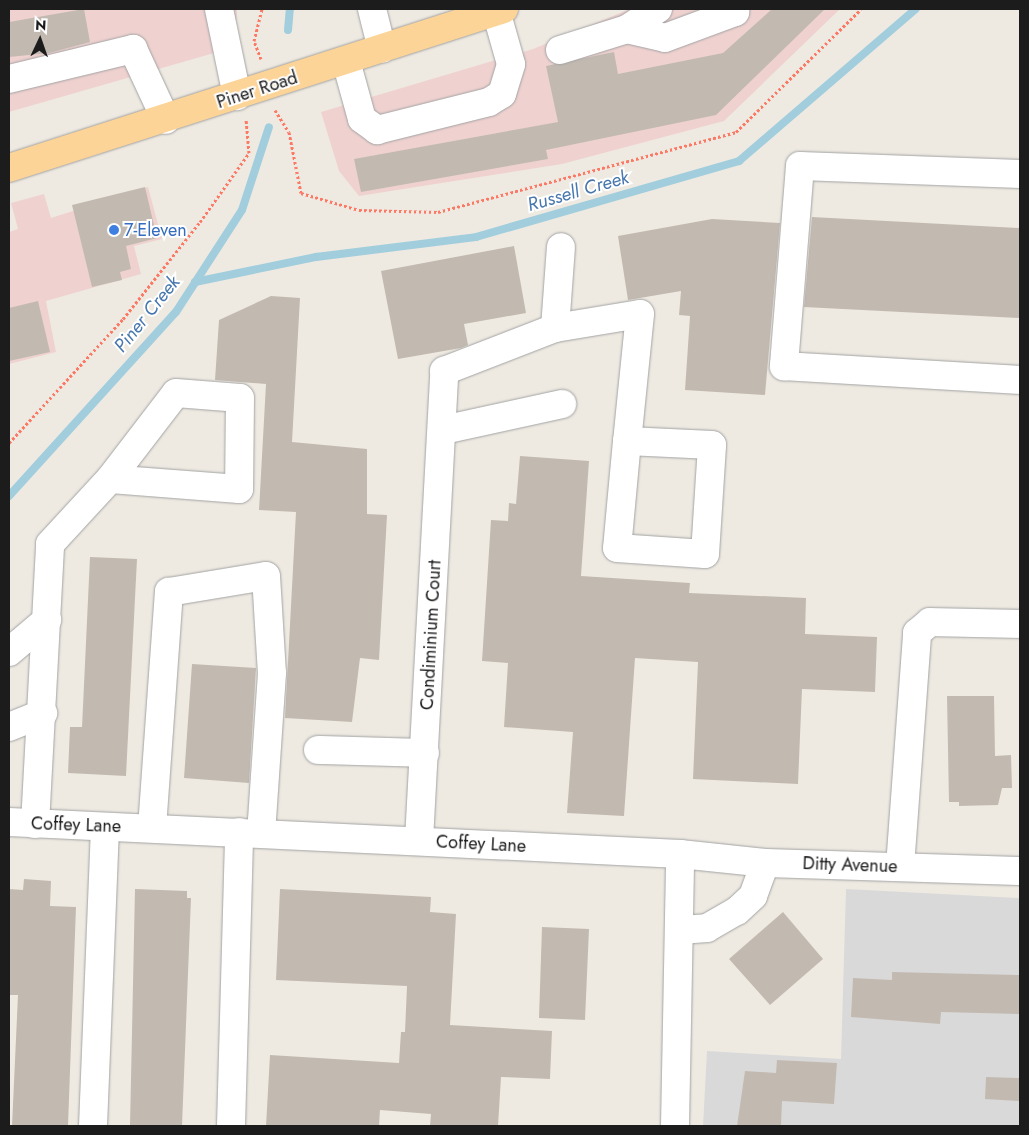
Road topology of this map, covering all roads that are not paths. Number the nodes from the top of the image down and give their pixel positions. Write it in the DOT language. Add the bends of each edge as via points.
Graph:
graph roads {
  1 [pos="219,9"];
  2 [pos="372,9"];
  3 [pos="658,9"];
  4 [pos="732,9"];
  5 [pos="500,10"];
  6 [pos="627,29"];
  7 [pos="382,49"];
  8 [pos="560,50"];
  9 [pos="346,61"];
  10 [pos="9,78"];
  11 [pos="253,91"];
  12 [pos="166,120"];
  13 [pos="9,168"];
  14 [pos="1020,174"];
  15 [pos="561,247"];
  16 [pos="554,328"];
  17 [pos="1020,380"];
  18 [pos="562,404"];
  19 [pos="443,430"];
  20 [pos="628,441"];
  21 [pos="110,479"];
  22 [pos="47,620"];
  23 [pos="1020,624"];
  24 [pos="9,652"];
  25 [pos="43,712"];
  26 [pos="9,727"];
  27 [pos="318,750"];
  28 [pos="425,753"];
  29 [pos="22,823"];
  30 [pos="105,827"];
  31 [pos="152,828"];
  32 [pos="250,833"];
  33 [pos="419,840"];
  34 [pos="680,854"];
  35 [pos="765,863"];
  36 [pos="900,867"];
  37 [pos="1020,871"];
  38 [pos="680,930"];
  39 [pos="93,1126"];
  40 [pos="231,1126"];
  41 [pos="675,1126"];
  1 -- 11 [label="street"];
  2 -- 7 [label="street"];
  3 -- 6 [label="street"];
  4 -- 6 [label="street" via="735,12 665,38"];
  5 -- 7 [label="main road, Piner Road"];
  5 -- 9 [label="street" via="511,64 502,94 489,102 377,130 362,119"];
  6 -- 8 [label="street"];
  7 -- 9 [label="main road, Piner Road"];
  9 -- 11 [label="main road, Piner Road"];
  10 -- 12 [label="street" via="133,49"];
  11 -- 12 [label="main road, Piner Road"];
  12 -- 13 [label="main road, Piner Road"];
  14 -- 17 [label="street" via="800,166 784,366"];
  15 -- 16 [label="street"];
  16 -- 19 [label="street, Condiminium Court" via="444,370"];
  16 -- 20 [label="street" via="640,314"];
  18 -- 19 [label="street"];
  19 -- 28 [label="street, Condiminium Court"];
  20 -- 20 [label="street" via="617,548 705,554 712,445"];
  21 -- 21 [label="street" via="176,393 240,398 239,489"];
  21 -- 22 [label="street" via="50,544"];
  22 -- 24 [label="street"];
  22 -- 25 [label="street"];
  23 -- 36 [label="street" via="930,622 917,633"];
  25 -- 26 [label="street"];
  25 -- 29 [label="street"];
  27 -- 28 [label="street"];
  28 -- 33 [label="street, Condiminium Court"];
  29 -- 30 [label="street, Coffey Lane"];
  30 -- 31 [label="street, Coffey Lane"];
  30 -- 39 [label="street"];
  31 -- 32 [label="street, Coffey Lane"];
  31 -- 32 [label="street" via="169,592 266,576 272,673"];
  32 -- 33 [label="street, Coffey Lane"];
  32 -- 40 [label="street"];
  33 -- 34 [label="street, Coffey Lane"];
  34 -- 35 [label="street, Ditty Avenue"];
  34 -- 38 [label="street"];
  35 -- 36 [label="street, Ditty Avenue"];
  35 -- 38 [label="street" via="752,896 738,910 706,928"];
  36 -- 37 [label="street, Ditty Avenue"];
  38 -- 41 [label="street"];
}
